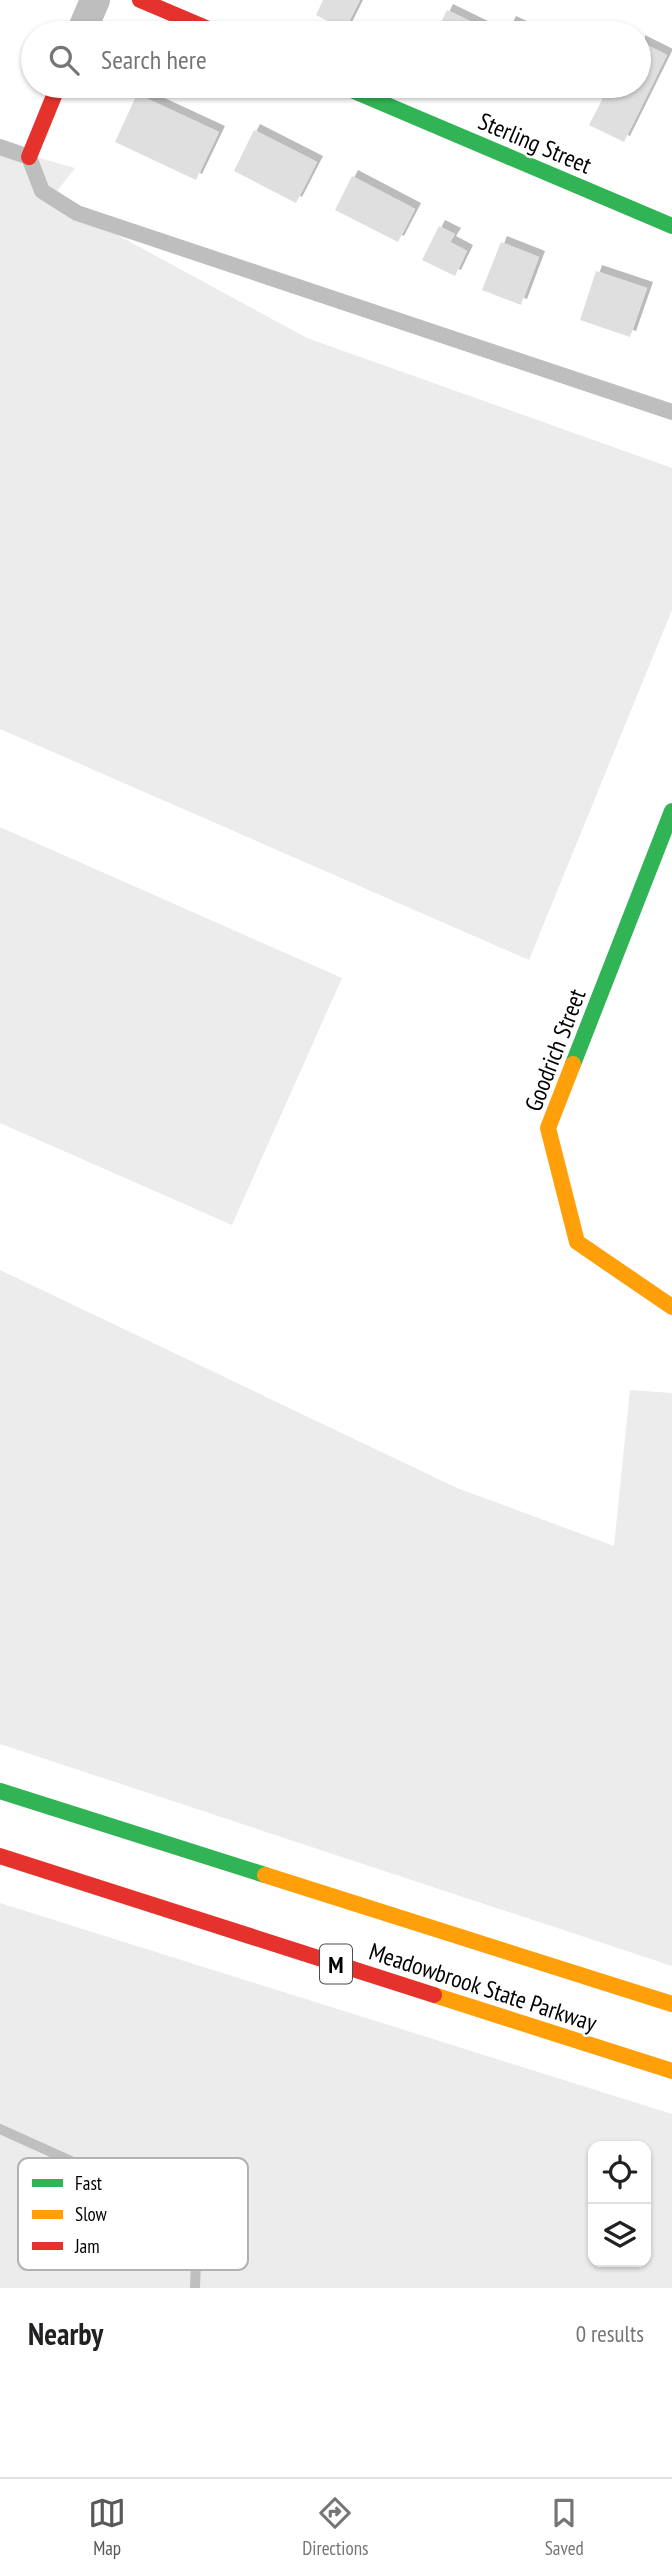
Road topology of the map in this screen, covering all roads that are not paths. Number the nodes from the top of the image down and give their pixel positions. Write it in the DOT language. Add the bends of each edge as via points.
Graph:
graph roads {
  1 [pos="95,0"];
  2 [pos="140,0"];
  3 [pos="86,21"];
  4 [pos="190,21"];
  5 [pos="53,98"];
  6 [pos="370,98"];
  7 [pos="0,148"];
  8 [pos="29,157"];
  9 [pos="672,226"];
  10 [pos="672,412"];
  11 [pos="672,811"];
  12 [pos="672,1307"];
  13 [pos="0,1791"];
  14 [pos="0,1856"];
  15 [pos="672,2004"];
  16 [pos="672,2071"];
  1 -- 3 [label="street"];
  2 -- 4 [label="main road"];
  5 -- 8 [label="main road"];
  6 -- 9 [label="main road, Sterling Street"];
  7 -- 8 [label="lane"];
  8 -- 10 [label="lane" via="42,191 77,213"];
  11 -- 12 [label="main road, Goodrich Street" via="548,1128 577,1242"];
  13 -- 15 [label="main road, Meadowbrook State Parkway"];
  14 -- 16 [label="main road, Meadowbrook State Parkway / M"];
}
